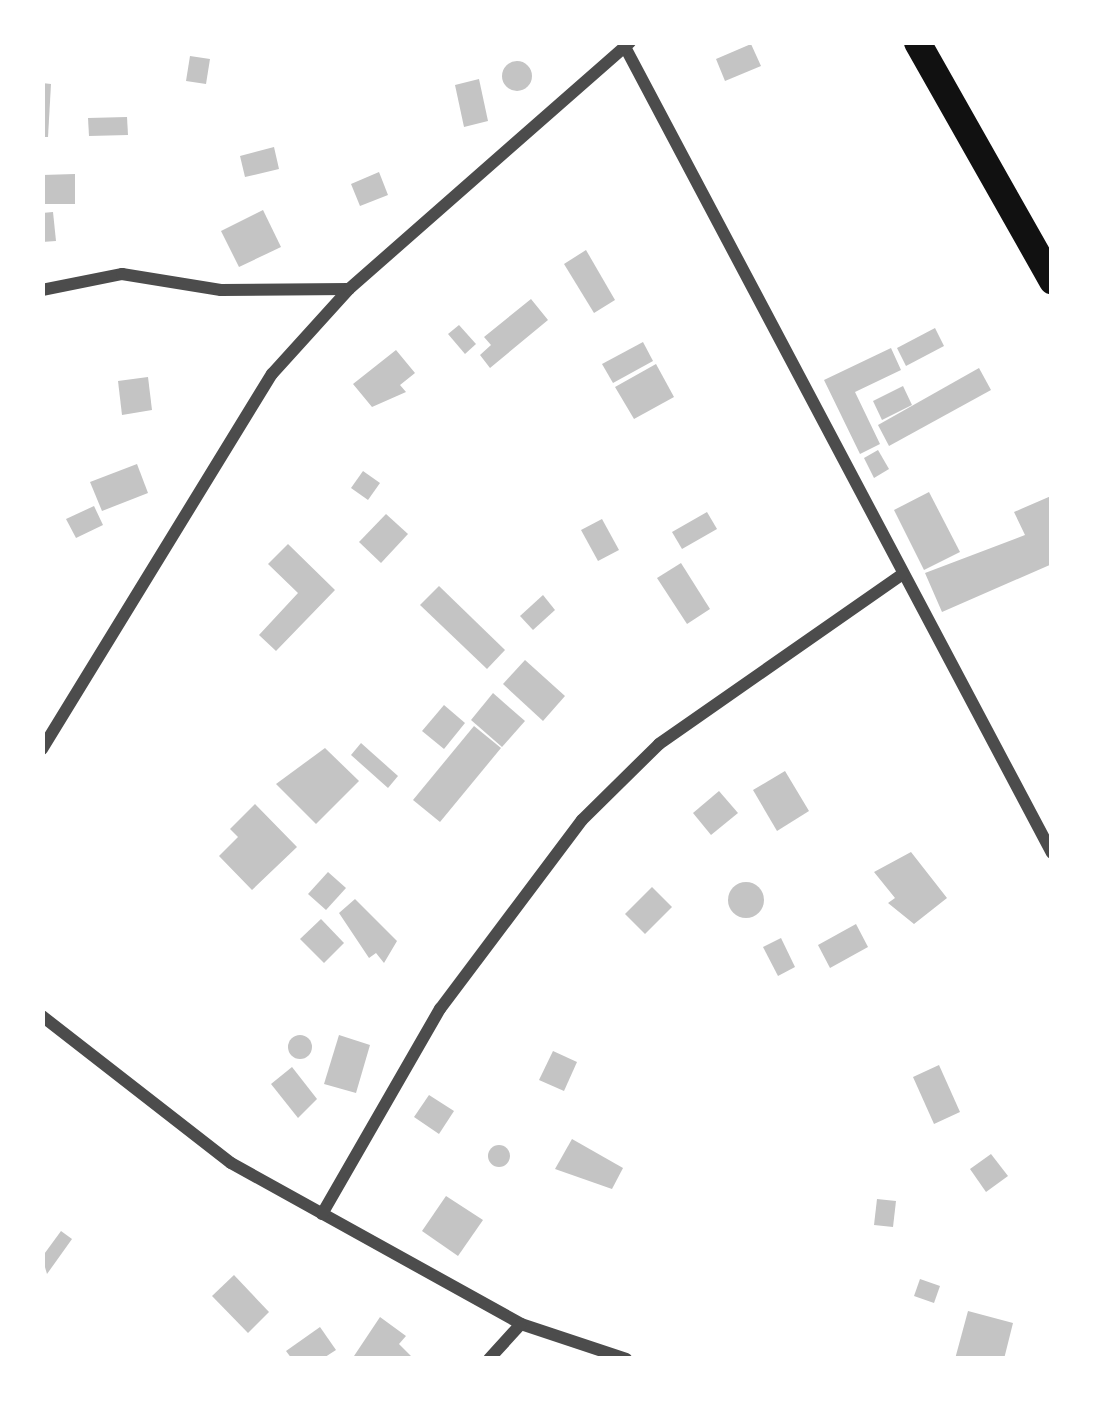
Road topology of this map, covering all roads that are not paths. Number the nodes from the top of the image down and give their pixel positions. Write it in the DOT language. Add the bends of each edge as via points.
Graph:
graph roads {
  1 [pos="917,42"];
  2 [pos="627,44"];
  3 [pos="1052,281"];
  4 [pos="349,289"];
  5 [pos="42,290"];
  6 [pos="903,574"];
  7 [pos="42,749"];
  8 [pos="1052,853"];
  9 [pos="42,1016"];
  10 [pos="322,1214"];
  11 [pos="521,1324"];
  12 [pos="489,1359"];
  13 [pos="626,1359"];
  1 -- 3 [label="highway"];
  2 -- 4 [label="street"];
  2 -- 6 [label="street"];
  4 -- 5 [label="street" via="220,290 122,274"];
  4 -- 7 [label="street" via="272,374"];
  6 -- 8 [label="street"];
  6 -- 10 [label="street" via="659,745 582,820 440,1010"];
  9 -- 10 [label="street" via="231,1163"];
  10 -- 11 [label="street"];
  11 -- 12 [label="street"];
  11 -- 13 [label="street"];
}
